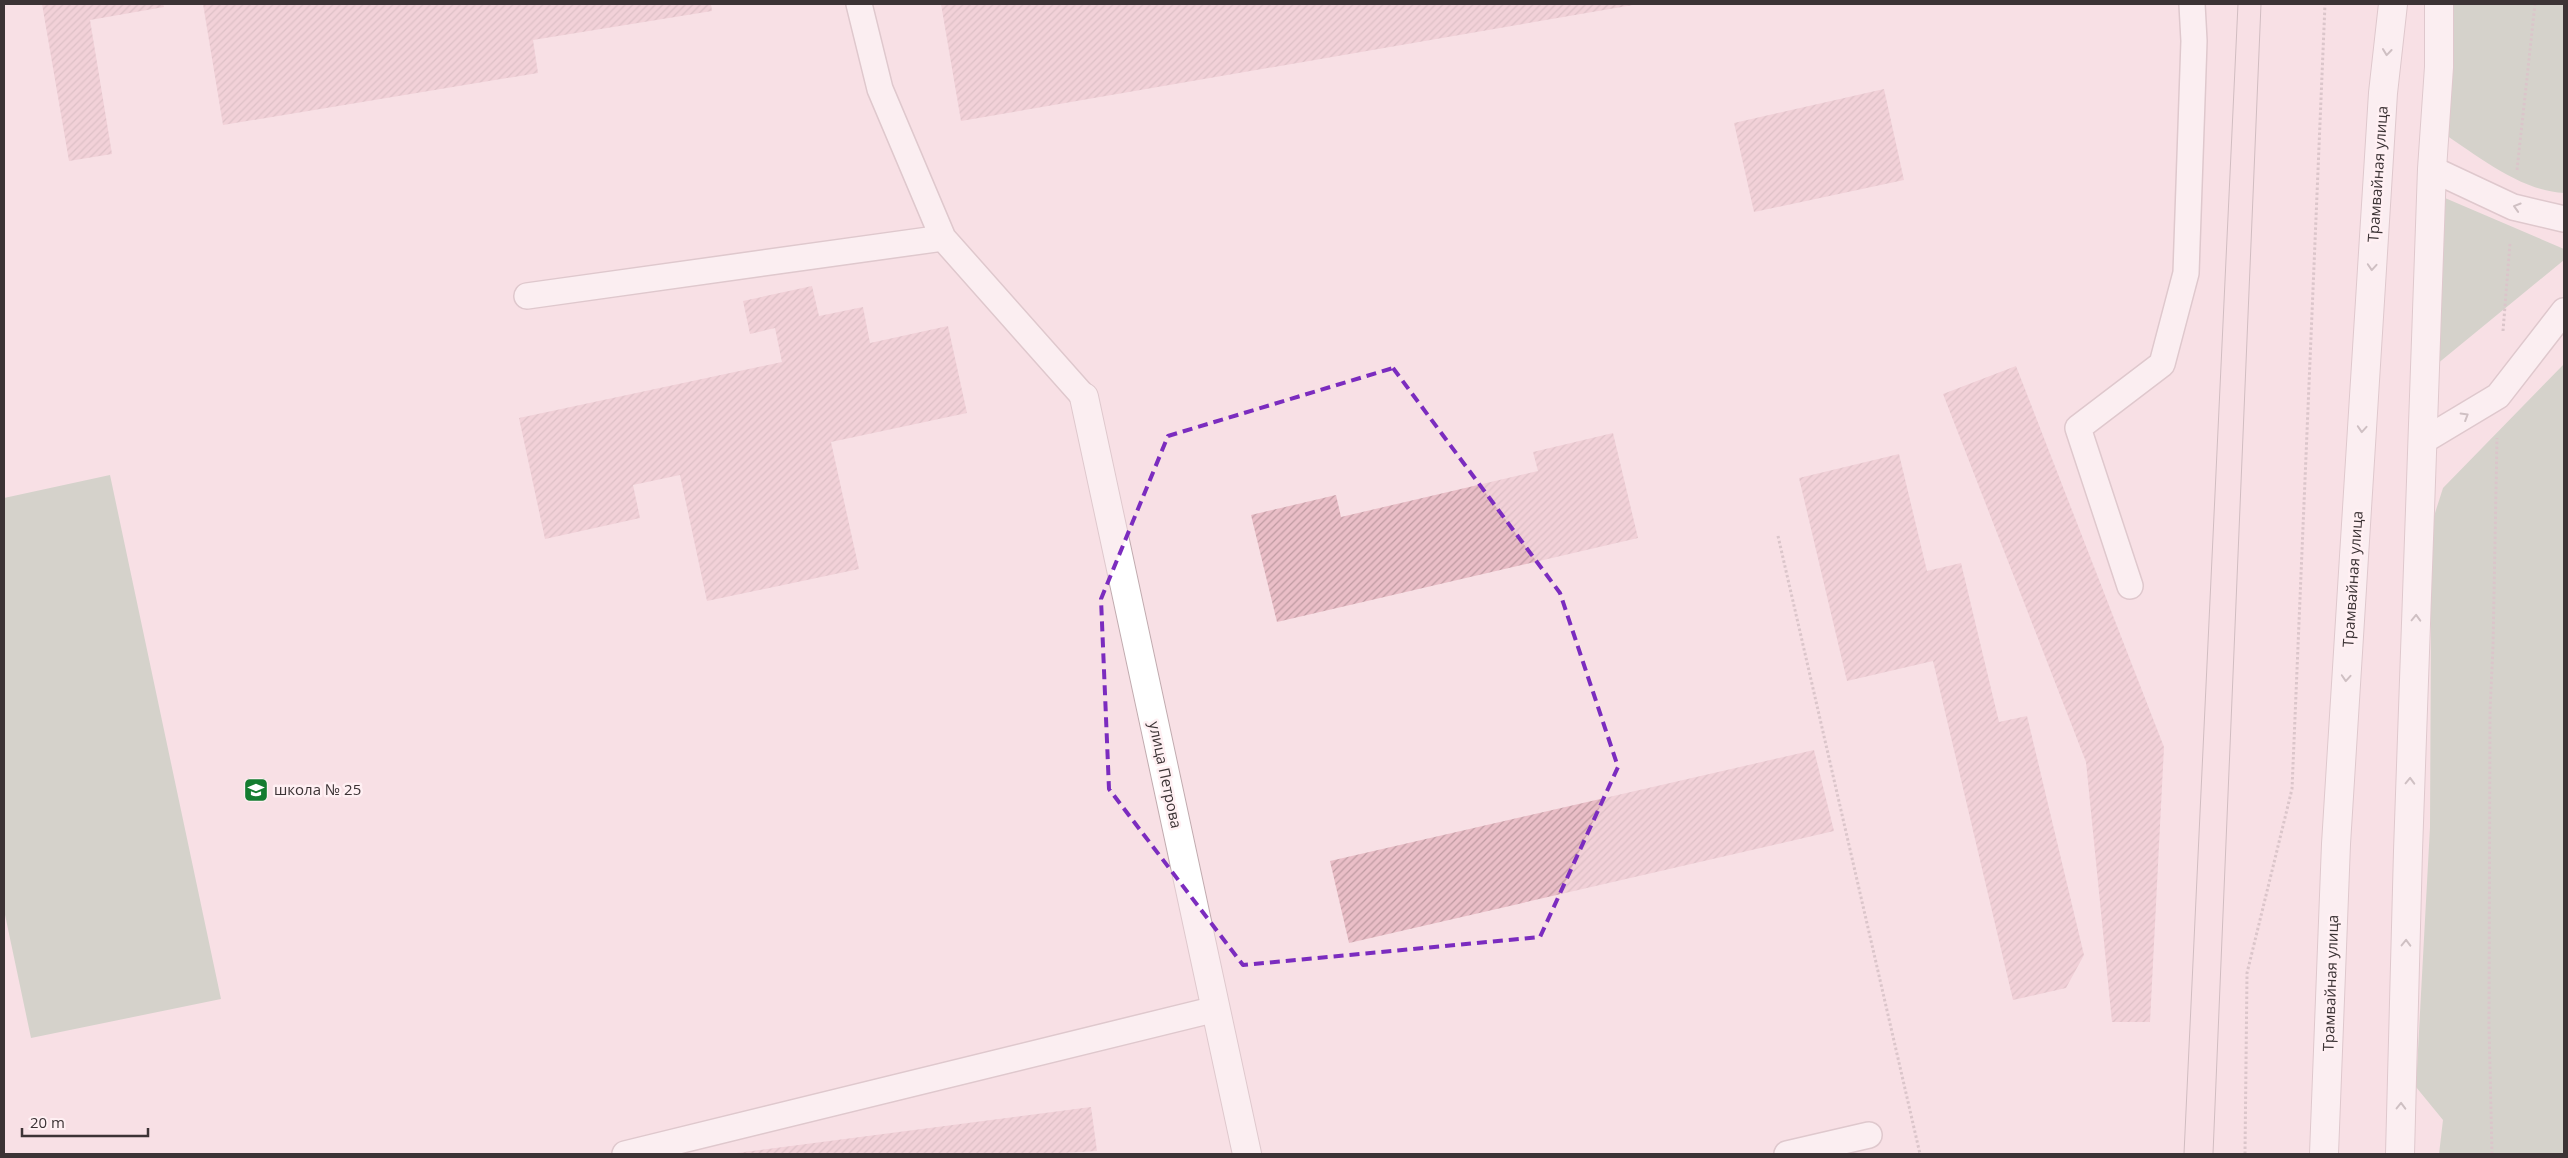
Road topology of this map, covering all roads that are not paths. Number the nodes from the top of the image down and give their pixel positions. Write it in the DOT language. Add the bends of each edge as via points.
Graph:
graph roads {
  1 [pos="859,4"];
  2 [pos="2192,4"];
  3 [pos="2393,4"];
  4 [pos="2439,4"];
  5 [pos="2432,169"];
  6 [pos="2564,220"];
  7 [pos="943,238"];
  8 [pos="526,296"];
  9 [pos="2564,311"];
  10 [pos="1084,396"];
  11 [pos="2423,441"];
  12 [pos="2130,586"];
  13 [pos="1216,1009"];
  14 [pos="1869,1134"];
  15 [pos="625,1154"];
  16 [pos="1247,1154"];
  17 [pos="1787,1154"];
  18 [pos="2324,1154"];
  19 [pos="2400,1154"];
  1 -- 7 [label="lane" via="880,89"];
  2 -- 12 [label="lane" via="2194,41 2186,273 2162,364 2078,428"];
  3 -- 18 [label="main road, Трамвайная улица, one-way" via="2383,93 2336,844"];
  4 -- 5 [label="main road" via="2439,67"];
  6 -- 5 [label="lane, one-way" via="2513,207"];
  5 -- 11 [label="main road"];
  7 -- 8 [label="lane"];
  7 -- 10 [label="lane"];
  11 -- 9 [label="lane, one-way" via="2498,396"];
  10 -- 13 [label="main road, улица Петрова"];
  19 -- 11 [label="main road, one-way"];
  13 -- 15 [label="lane"];
  13 -- 16 [label="main road, улица Петрова"];
  14 -- 17 [label="lane"];
}
